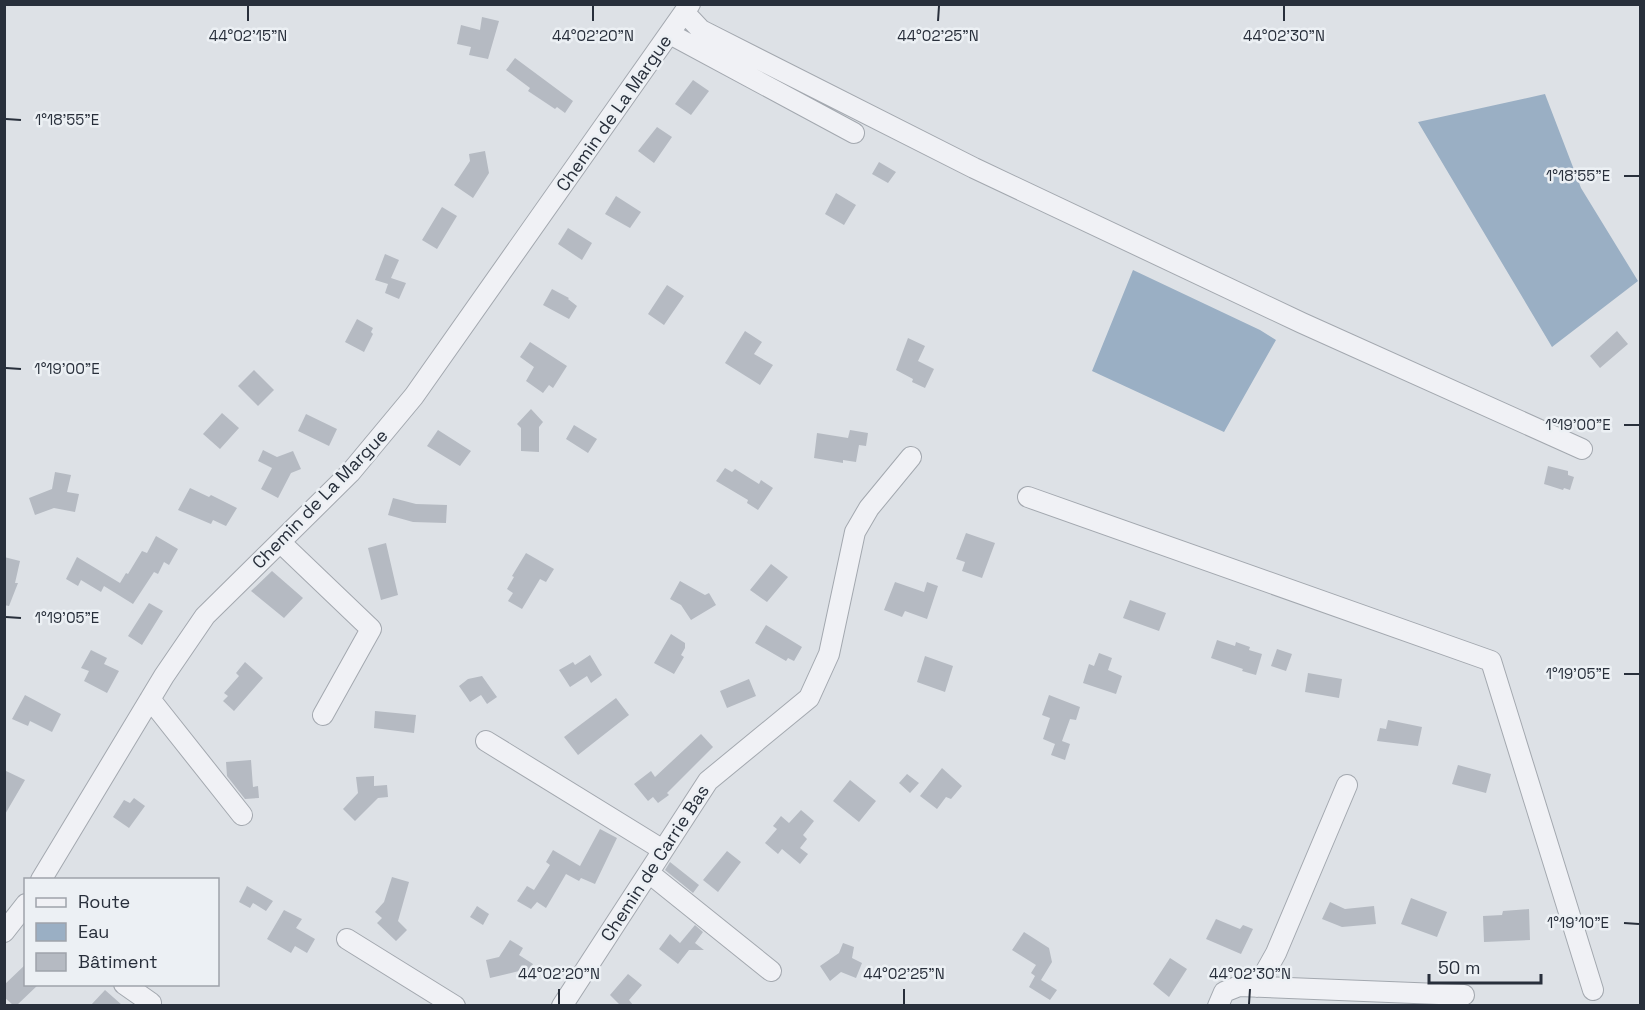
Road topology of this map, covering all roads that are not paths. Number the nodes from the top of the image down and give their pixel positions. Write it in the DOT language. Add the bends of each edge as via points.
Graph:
graph roads {
  1 [pos="687,8"];
  2 [pos="670,34"];
  3 [pos="854,133"];
  4 [pos="1582,449"];
  5 [pos="911,457"];
  6 [pos="1028,498"];
  7 [pos="280,542"];
  8 [pos="150,699"];
  9 [pos="323,715"];
  10 [pos="486,741"];
  11 [pos="1347,785"];
  12 [pos="242,815"];
  13 [pos="663,850"];
  14 [pos="648,873"];
  15 [pos="42,878"];
  16 [pos="24,911"];
  17 [pos="4,932"];
  18 [pos="346,939"];
  19 [pos="771,971"];
  20 [pos="127,986"];
  21 [pos="1257,987"];
  22 [pos="1593,990"];
  23 [pos="1464,995"];
  24 [pos="151,1003"];
  25 [pos="455,1005"];
  26 [pos="562,1005"];
  27 [pos="1218,1005"];
  1 -- 2 [label="street, Chemin de La Margue"];
  1 -- 4 [label="street" via="701,30 975,168 1302,323"];
  2 -- 3 [label="street"];
  2 -- 7 [label="street, Chemin de La Margue" via="414,396 350,472"];
  5 -- 13 [label="street, Chemin de Carrie Bas" via="869,508 855,532 830,654 809,698 708,781"];
  6 -- 22 [label="street" via="1491,661"];
  7 -- 8 [label="street, Chemin de La Margue" via="205,616"];
  7 -- 9 [label="street" via="371,629"];
  8 -- 12 [label="street"];
  8 -- 15 [label="street, Chemin de La Margue"];
  10 -- 13 [label="street"];
  11 -- 21 [label="street" via="1276,953"];
  13 -- 14 [label="street, Chemin de Carrie Bas"];
  14 -- 19 [label="street"];
  14 -- 26 [label="street, Chemin de Carrie Bas"];
  16 -- 17 [label="street"];
  18 -- 25 [label="street"];
  20 -- 24 [label="street"];
  21 -- 23 [label="street"];
  21 -- 27 [label="street" via="1239,986 1224,992"];
}
